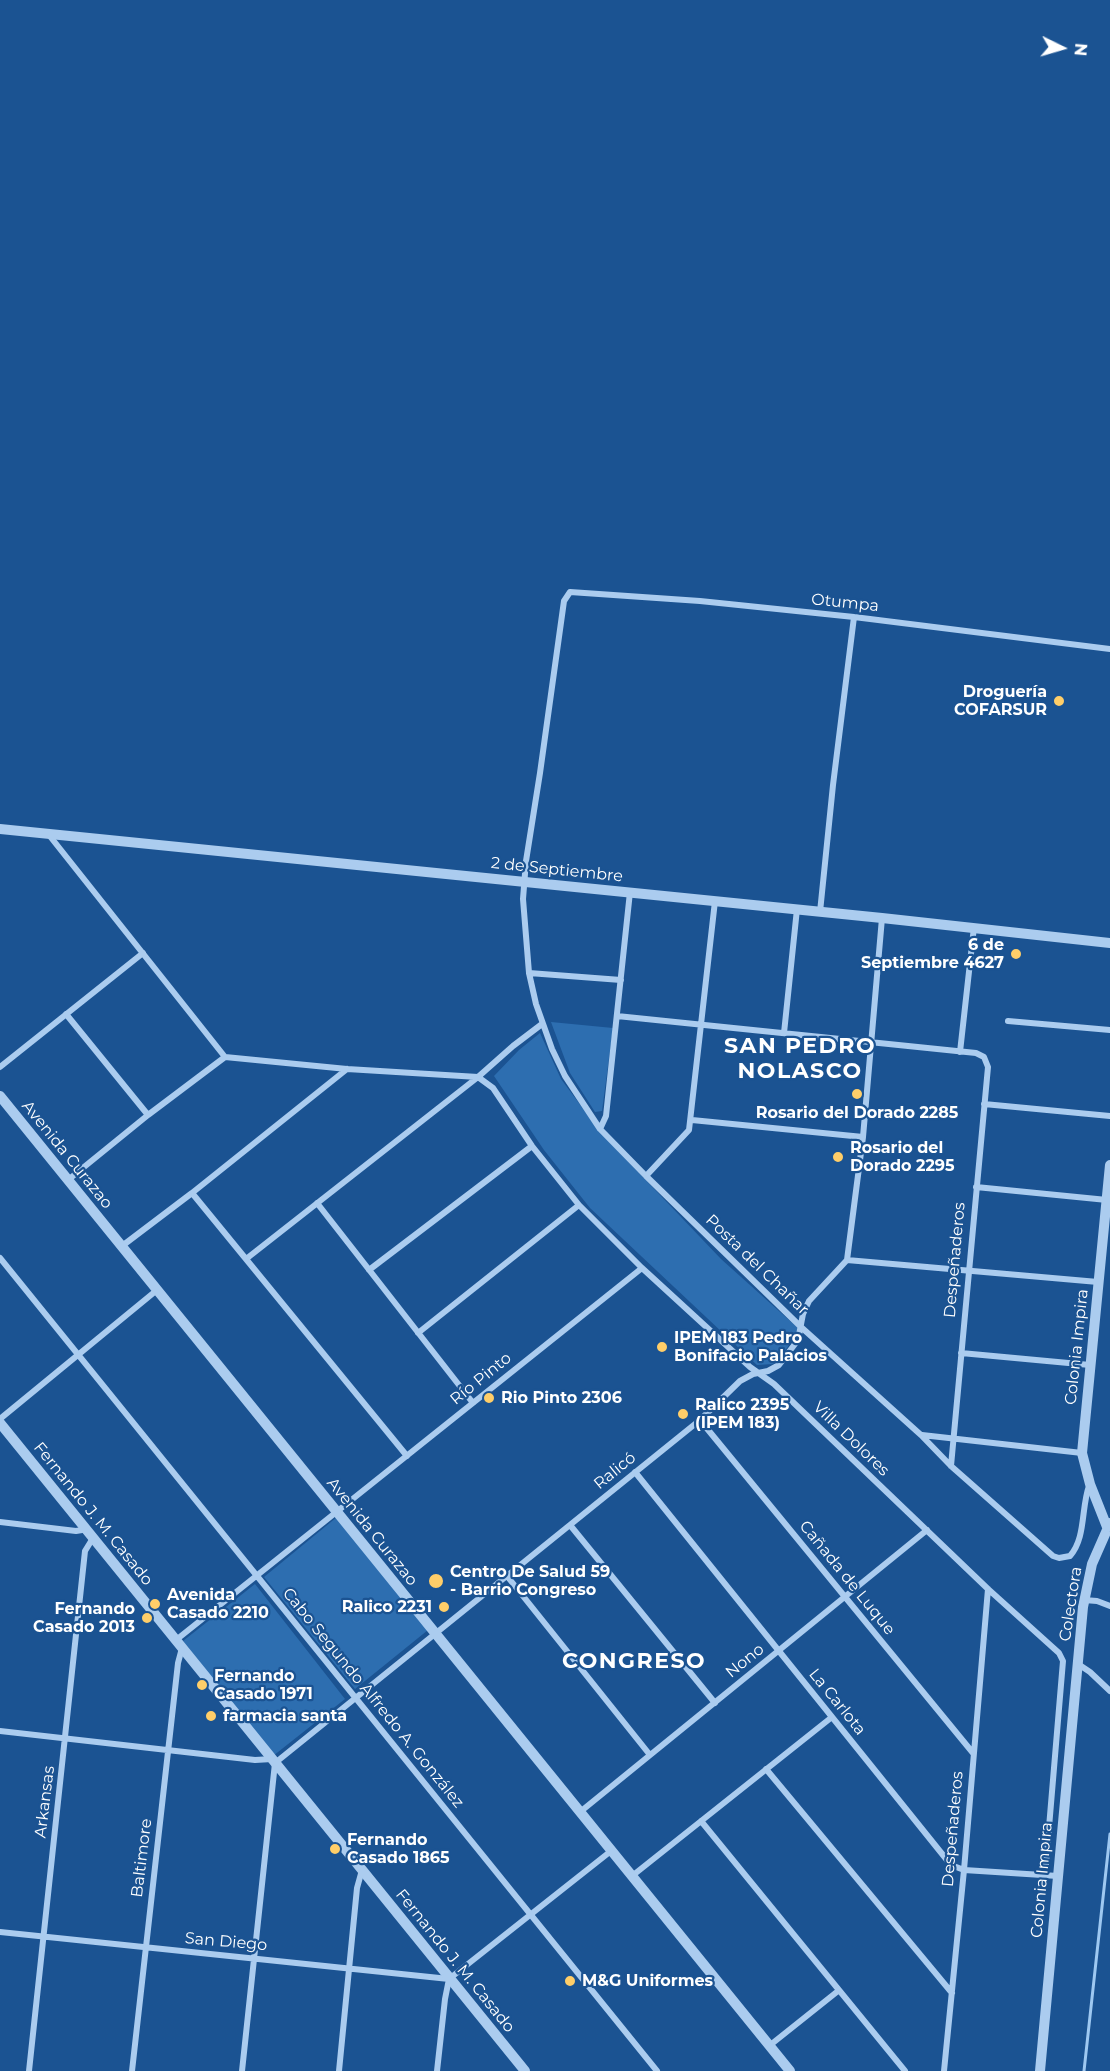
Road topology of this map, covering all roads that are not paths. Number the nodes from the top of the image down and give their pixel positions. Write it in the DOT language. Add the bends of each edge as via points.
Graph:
graph roads {
  1 [pos="576,591"];
  2 [pos="854,617"];
  3 [pos="1110,649"];
  4 [pos="0,829"];
  5 [pos="49,835"];
  6 [pos="523,881"];
  7 [pos="630,892"];
  8 [pos="715,901"];
  9 [pos="797,909"];
  10 [pos="820,912"];
  11 [pos="882,918"];
  12 [pos="974,927"];
  13 [pos="1110,943"];
  14 [pos="143,953"];
  15 [pos="530,973"];
  16 [pos="621,980"];
  17 [pos="66,1014"];
  18 [pos="617,1016"];
  19 [pos="1008,1021"];
  20 [pos="542,1024"];
  21 [pos="702,1025"];
  22 [pos="1110,1030"];
  23 [pos="784,1033"];
  24 [pos="871,1043"];
  25 [pos="960,1052"];
  26 [pos="225,1057"];
  27 [pos="0,1067"];
  28 [pos="347,1069"];
  29 [pos="478,1077"];
  30 [pos="0,1096"];
  31 [pos="984,1104"];
  32 [pos="148,1115"];
  33 [pos="1110,1116"];
  34 [pos="692,1120"];
  35 [pos="600,1129"];
  36 [pos="863,1137"];
  37 [pos="532,1146"];
  38 [pos="1110,1165"];
  39 [pos="646,1176"];
  40 [pos="68,1180"];
  41 [pos="976,1187"];
  42 [pos="192,1193"];
  43 [pos="1107,1200"];
  44 [pos="317,1203"];
  45 [pos="579,1205"];
  46 [pos="122,1246"];
  47 [pos="0,1258"];
  48 [pos="246,1259"];
  49 [pos="847,1260"];
  50 [pos="642,1268"];
  51 [pos="369,1270"];
  52 [pos="968,1270"];
  53 [pos="1098,1282"];
  54 [pos="157,1290"];
  55 [pos="801,1327"];
  56 [pos="418,1333"];
  57 [pos="961,1353"];
  58 [pos="77,1354"];
  59 [pos="1090,1365"];
  60 [pos="759,1372"];
  61 [pos="473,1403"];
  62 [pos="700,1420"];
  63 [pos="0,1421"];
  64 [pos="921,1435"];
  65 [pos="953,1439"];
  66 [pos="1082,1453"];
  67 [pos="407,1456"];
  68 [pos="951,1466"];
  69 [pos="635,1472"];
  70 [pos="1090,1484"];
  71 [pos="337,1512"];
  72 [pos="0,1522"];
  73 [pos="570,1525"];
  74 [pos="1109,1525"];
  75 [pos="85,1528"];
  76 [pos="927,1530"];
  77 [pos="93,1538"];
  78 [pos="257,1576"];
  79 [pos="507,1576"];
  80 [pos="988,1589"];
  81 [pos="845,1598"];
  82 [pos="1084,1600"];
  83 [pos="1110,1606"];
  84 [pos="435,1634"];
  85 [pos="179,1644"];
  86 [pos="779,1651"];
  87 [pos="1078,1664"];
  88 [pos="1110,1691"];
  89 [pos="1076,1693"];
  90 [pos="355,1697"];
  91 [pos="715,1703"];
  92 [pos="832,1717"];
  93 [pos="0,1731"];
  94 [pos="66,1739"];
  95 [pos="168,1749"];
  96 [pos="973,1753"];
  97 [pos="650,1755"];
  98 [pos="274,1761"];
  99 [pos="766,1769"];
  100 [pos="580,1812"];
  101 [pos="701,1821"];
  102 [pos="611,1851"];
  103 [pos="362,1870"];
  104 [pos="964,1870"];
  105 [pos="1045,1875"];
  106 [pos="632,1876"];
  107 [pos="1058,1876"];
  108 [pos="530,1916"];
  109 [pos="0,1932"];
  110 [pos="42,1937"];
  111 [pos="145,1948"];
  112 [pos="254,1958"];
  113 [pos="350,1968"];
  114 [pos="449,1979"];
  115 [pos="838,1991"];
  116 [pos="952,1993"];
  117 [pos="769,2046"];
  118 [pos="784,2069"];
  119 [pos="29,2071"];
  120 [pos="132,2071"];
  121 [pos="242,2071"];
  122 [pos="339,2071"];
  123 [pos="437,2071"];
  124 [pos="525,2071"];
  125 [pos="657,2071"];
  126 [pos="905,2071"];
  127 [pos="944,2071"];
  128 [pos="1040,2071"];
  1 -- 2 [label="street, Otumpa"];
  1 -- 6 [label="street, Posta del Chañar" via="570,592 564,601"];
  2 -- 3 [label="street, Otumpa"];
  2 -- 10 [label="street"];
  4 -- 5 [label="street, 2 de Septiembre"];
  5 -- 6 [label="street, 2 de Septiembre"];
  5 -- 14 [label="street"];
  6 -- 7 [label="street, 2 de Septiembre"];
  6 -- 15 [label="street, Posta del Chañar"];
  7 -- 8 [label="street, 2 de Septiembre"];
  7 -- 16 [label="street"];
  8 -- 9 [label="street, 2 de Septiembre"];
  8 -- 21 [label="street"];
  9 -- 10 [label="street, 2 de Septiembre"];
  9 -- 23 [label="street"];
  10 -- 11 [label="street, 2 de Septiembre"];
  11 -- 12 [label="street, 2 de Septiembre"];
  11 -- 24 [label="street"];
  12 -- 13 [label="street, 2 de Septiembre"];
  12 -- 25 [label="street"];
  14 -- 17 [label="street"];
  14 -- 26 [label="street"];
  15 -- 16 [label="street"];
  15 -- 20 [label="street, Posta del Chañar"];
  16 -- 18 [label="street"];
  17 -- 27 [label="street"];
  17 -- 32 [label="street"];
  18 -- 21 [label="street"];
  18 -- 35 [label="street" via="606,1116"];
  19 -- 22 [label="street"];
  20 -- 29 [label="street"];
  20 -- 35 [label="street, Posta del Chañar" via="565,1076"];
  21 -- 23 [label="street"];
  21 -- 34 [label="street"];
  23 -- 24 [label="street"];
  24 -- 25 [label="street"];
  24 -- 36 [label="street"];
  25 -- 31 [label="street, Despeñaderos" via="984,1057 988,1066"];
  26 -- 28 [label="street"];
  26 -- 32 [label="street"];
  28 -- 29 [label="street"];
  28 -- 42 [label="street"];
  29 -- 37 [label="street, Villa Dolores" via="493,1088"];
  29 -- 44 [label="street"];
  30 -- 40 [label="street, Avenida Curazao"];
  31 -- 33 [label="street"];
  31 -- 41 [label="street, Despeñaderos"];
  32 -- 40 [label="street"];
  34 -- 36 [label="street"];
  34 -- 39 [label="street" via="690,1130"];
  35 -- 39 [label="street, Posta del Chañar"];
  36 -- 49 [label="street"];
  37 -- 45 [label="street, Villa Dolores"];
  37 -- 51 [label="street"];
  38 -- 43 [label="street, Colonia Impira"];
  39 -- 55 [label="street, Posta del Chañar"];
  40 -- 46 [label="street, Avenida Curazao"];
  41 -- 43 [label="street"];
  41 -- 52 [label="street, Despeñaderos"];
  42 -- 46 [label="street"];
  42 -- 48 [label="street"];
  43 -- 53 [label="street, Colonia Impira"];
  44 -- 48 [label="street"];
  44 -- 51 [label="street"];
  45 -- 50 [label="street, Villa Dolores"];
  45 -- 56 [label="street"];
  46 -- 54 [label="street, Avenida Curazao"];
  47 -- 58 [label="street, Cabo Segundo Alfredo A. González"];
  48 -- 67 [label="street"];
  49 -- 52 [label="street"];
  49 -- 55 [label="street, Ralicó" via="809,1301"];
  50 -- 60 [label="street, Villa Dolores"];
  50 -- 61 [label="street, Río Pinto"];
  51 -- 56 [label="street"];
  52 -- 53 [label="street"];
  52 -- 57 [label="street, Despeñaderos"];
  53 -- 59 [label="street, Colonia Impira"];
  54 -- 58 [label="street"];
  54 -- 71 [label="street, Avenida Curazao"];
  55 -- 60 [label="street, Ralicó" via="798,1340 779,1365"];
  55 -- 64 [label="street, Posta del Chañar"];
  56 -- 61 [label="street"];
  57 -- 59 [label="street"];
  57 -- 65 [label="street, Despeñaderos"];
  58 -- 63 [label="street"];
  58 -- 78 [label="street, Cabo Segundo Alfredo A. González"];
  59 -- 66 [label="street, Colonia Impira"];
  60 -- 62 [label="street, Ralicó" via="740,1381"];
  60 -- 76 [label="street, Villa Dolores"];
  61 -- 67 [label="street, Río Pinto"];
  62 -- 69 [label="street, Ralicó"];
  62 -- 81 [label="street, Cañada de Luque"];
  63 -- 75 [label="street, Fernando J. M. Casado"];
  64 -- 65 [label="street"];
  64 -- 68 [label="street, Posta del Chañar"];
  65 -- 66 [label="street"];
  65 -- 68 [label="street, Despeñaderos"];
  66 -- 70 [label="street, Colonia Impira"];
  67 -- 71 [label="street, Río Pinto"];
  68 -- 70 [label="street, Posta del Chañar" via="1059,1558 1070,1556 1078,1543"];
  69 -- 73 [label="street, Ralicó"];
  69 -- 86 [label="street, La Carlota"];
  70 -- 74 [label="street, Colonia Impira"];
  71 -- 78 [label="street, Río Pinto"];
  71 -- 84 [label="street, Avenida Curazao"];
  72 -- 75 [label="street" via="75,1531"];
  73 -- 79 [label="street, Ralicó"];
  73 -- 91 [label="street"];
  74 -- 82 [label="street, Colectora" via="1092,1564"];
  75 -- 77 [label="street, Fernando J. M. Casado"];
  76 -- 80 [label="street, Villa Dolores"];
  76 -- 81 [label="street, Nono"];
  77 -- 85 [label="street, Fernando J. M. Casado"];
  77 -- 94 [label="street, Arkansas" via="85,1551"];
  78 -- 85 [label="street, Río Pinto"];
  78 -- 90 [label="street, Cabo Segundo Alfredo A. González"];
  79 -- 84 [label="street, Ralicó"];
  79 -- 97 [label="street"];
  80 -- 96 [label="street, Despeñaderos"];
  80 -- 105 [label="street, Villa Dolores" via="1059,1653 1063,1661"];
  81 -- 86 [label="street, Nono"];
  81 -- 96 [label="street, Cañada de Luque"];
  82 -- 83 [label="street"];
  82 -- 87 [label="street, Colectora"];
  84 -- 90 [label="street, Ralicó"];
  84 -- 100 [label="street, Avenida Curazao"];
  85 -- 95 [label="street, Baltimore"];
  85 -- 98 [label="street, Fernando J. M. Casado"];
  86 -- 91 [label="street, Nono"];
  86 -- 92 [label="street, La Carlota"];
  87 -- 88 [label="street"];
  87 -- 89 [label="street, Colectora"];
  89 -- 107 [label="street, Colonia Impira"];
  90 -- 98 [label="street, Ralicó"];
  90 -- 108 [label="street, Cabo Segundo Alfredo A. González"];
  91 -- 97 [label="street, Nono"];
  92 -- 99 [label="street"];
  92 -- 104 [label="street, La Carlota" via="951,1865"];
  93 -- 94 [label="street"];
  94 -- 95 [label="street"];
  94 -- 110 [label="street, Arkansas"];
  95 -- 98 [label="street"];
  95 -- 111 [label="street, Baltimore"];
  96 -- 104 [label="street, Despeñaderos"];
  97 -- 100 [label="street, Nono"];
  98 -- 103 [label="street, Fernando J. M. Casado"];
  98 -- 112 [label="street"];
  99 -- 101 [label="street"];
  99 -- 116 [label="street"];
  100 -- 102 [label="street, Avenida Curazao"];
  101 -- 106 [label="street"];
  101 -- 115 [label="street"];
  102 -- 106 [label="street, Avenida Curazao"];
  102 -- 108 [label="street"];
  103 -- 113 [label="street"];
  103 -- 114 [label="street, Fernando J. M. Casado"];
  104 -- 105 [label="street"];
  104 -- 116 [label="street, Despeñaderos"];
  105 -- 107 [label="street"];
  106 -- 117 [label="street, Avenida Curazao"];
  107 -- 128 [label="street, Colonia Impira"];
  108 -- 114 [label="street"];
  108 -- 125 [label="street, Cabo Segundo Alfredo A. González"];
  109 -- 110 [label="street, San Diego"];
  110 -- 111 [label="street, San Diego"];
  110 -- 119 [label="street, Arkansas"];
  111 -- 112 [label="street, San Diego"];
  111 -- 120 [label="street, Baltimore"];
  112 -- 113 [label="street, San Diego"];
  112 -- 121 [label="street"];
  113 -- 114 [label="street, San Diego"];
  113 -- 122 [label="street"];
  114 -- 123 [label="street"];
  114 -- 124 [label="street, Fernando J. M. Casado"];
  115 -- 117 [label="street"];
  115 -- 126 [label="street"];
  116 -- 127 [label="street, Despeñaderos"];
  117 -- 118 [label="street, Avenida Curazao"];
}
